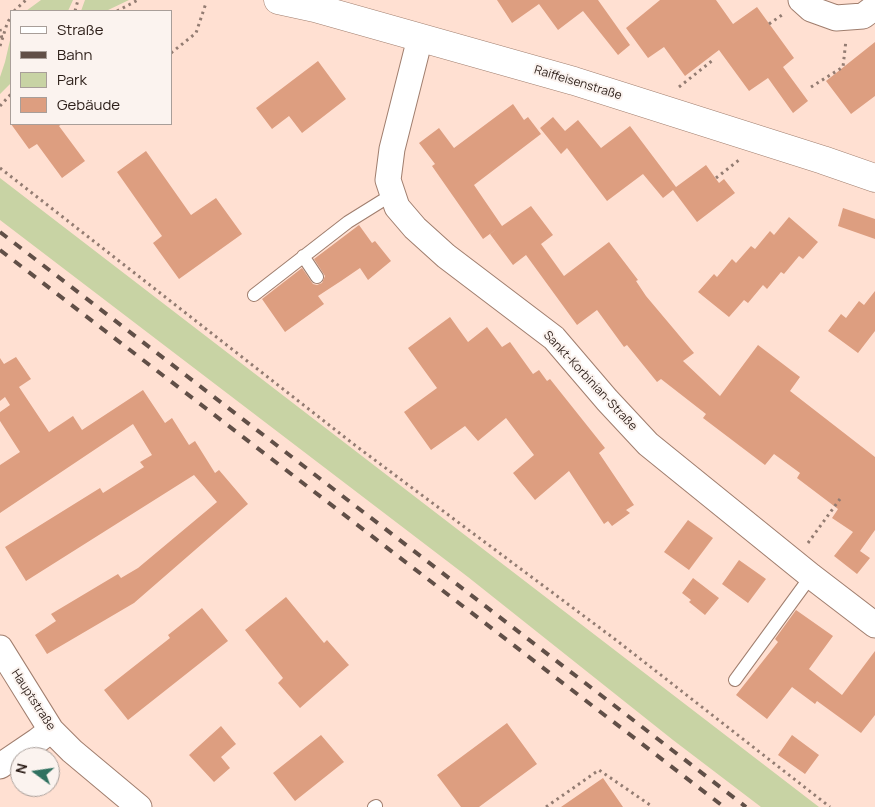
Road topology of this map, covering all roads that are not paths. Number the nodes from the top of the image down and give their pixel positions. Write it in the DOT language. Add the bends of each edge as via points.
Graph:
graph roads {
  1 [pos="278,0"];
  2 [pos="802,0"];
  3 [pos="875,7"];
  4 [pos="420,38"];
  5 [pos="875,178"];
  6 [pos="393,194"];
  7 [pos="303,256"];
  8 [pos="317,277"];
  9 [pos="254,295"];
  10 [pos="803,569"];
  11 [pos="875,625"];
  12 [pos="0,648"];
  13 [pos="735,680"];
  14 [pos="51,730"];
  15 [pos="0,766"];
  16 [pos="139,807"];
  1 -- 4 [label="street, Raiffeisenstraße"];
  2 -- 3 [label="street" via="811,9 836,18 862,16"];
  4 -- 5 [label="street, Raiffeisenstraße" via="580,83"];
  4 -- 6 [label="street, Sankt-Korbinian-Straße" via="392,149 388,180"];
  6 -- 7 [label="lane"];
  6 -- 10 [label="street, Sankt-Korbinian-Straße" via="397,207 440,251 554,338 648,444"];
  7 -- 8 [label="lane"];
  7 -- 9 [label="lane"];
  10 -- 11 [label="street, Sankt-Korbinian-Straße"];
  10 -- 13 [label="lane"];
  12 -- 14 [label="street, Hauptstraße"];
  14 -- 15 [label="street"];
  14 -- 16 [label="street, Hauptstraße"];
}
